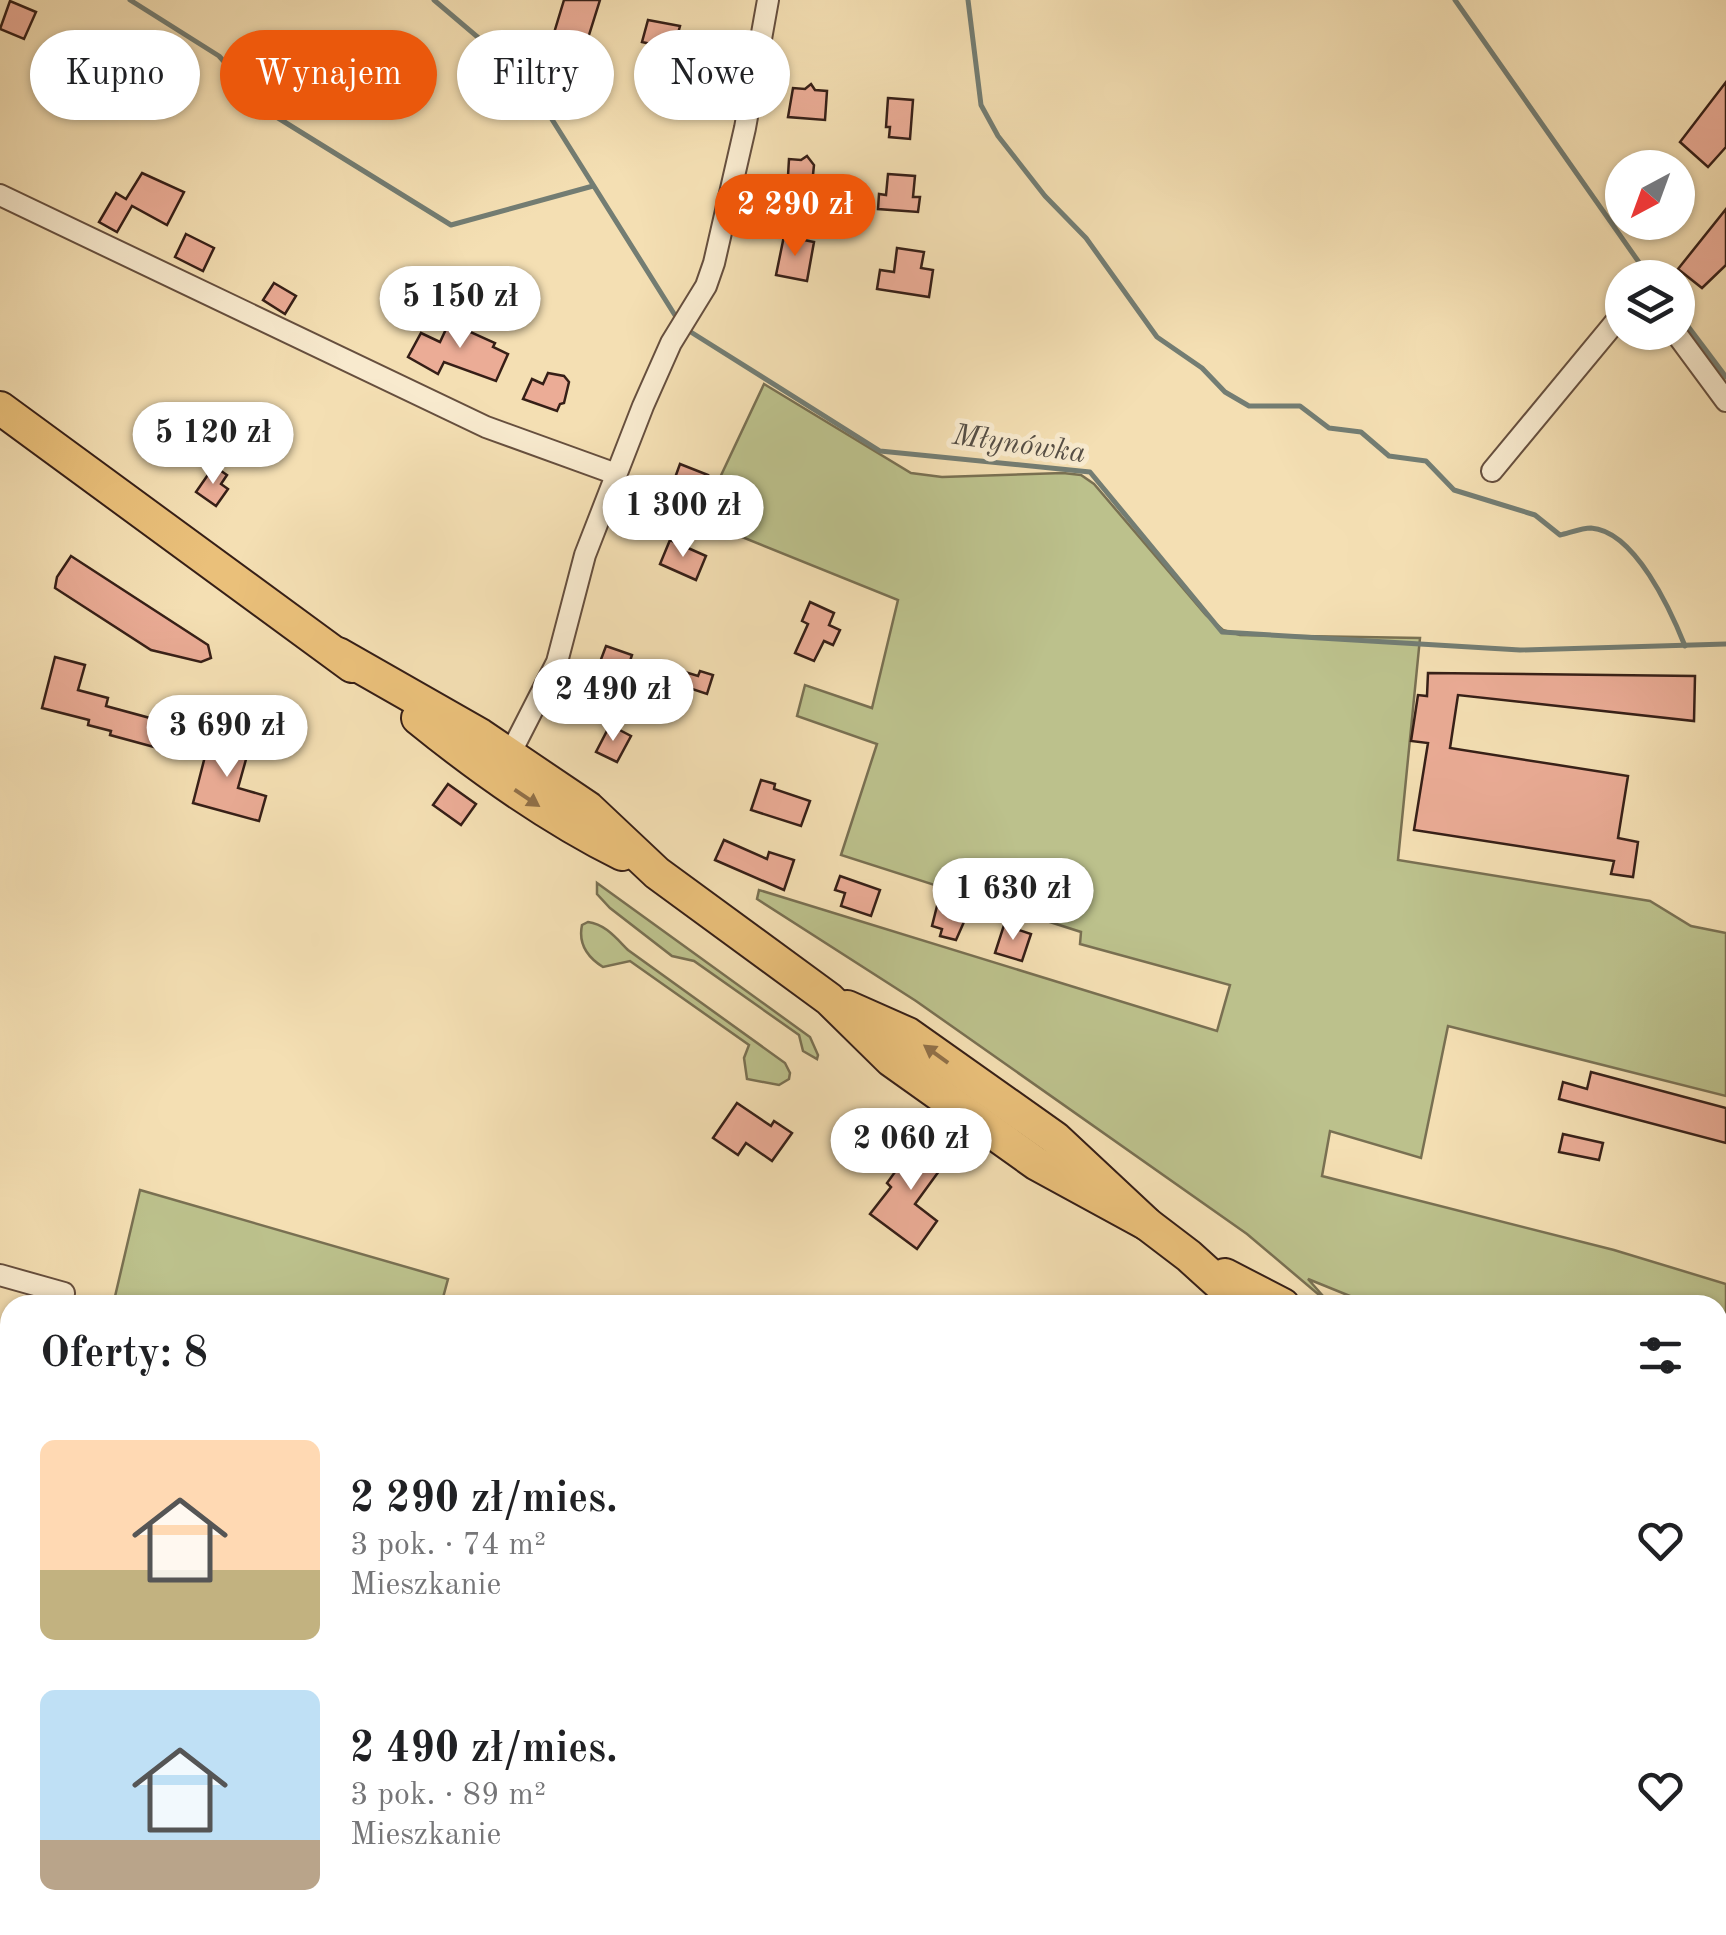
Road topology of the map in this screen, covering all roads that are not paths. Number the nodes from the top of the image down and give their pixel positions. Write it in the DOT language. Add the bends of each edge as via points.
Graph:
graph roads {
  1 [pos="768,0"];
  2 [pos="0,195"];
  3 [pos="1605,335"];
  4 [pos="1688,350"];
  5 [pos="1726,401"];
  6 [pos="0,408"];
  7 [pos="1492,471"];
  8 [pos="616,474"];
  9 [pos="338,654"];
  10 [pos="510,754"];
  11 [pos="657,872"];
  12 [pos="1190,1256"];
  13 [pos="0,1275"];
  14 [pos="64,1294"];
  15 [pos="1232,1295"];
  16 [pos="1264,1295"];
  1 -- 8 [label="street" via="706,286 671,343"];
  2 -- 8 [label="street" via="486,427"];
  3 -- 7 [label="street"];
  4 -- 5 [label="street"];
  6 -- 9 [label="main road"];
  8 -- 10 [label="street" via="585,556 557,662"];
  9 -- 10 [label="main road"];
  9 -- 11 [label="main road, one-way" via="572,830"];
  10 -- 11 [label="main road" via="588,808"];
  11 -- 12 [label="main road" via="829,999 892,1060 1000,1138"];
  12 -- 15 [label="main road"];
  12 -- 16 [label="main road"];
  13 -- 14 [label="street"];
}
